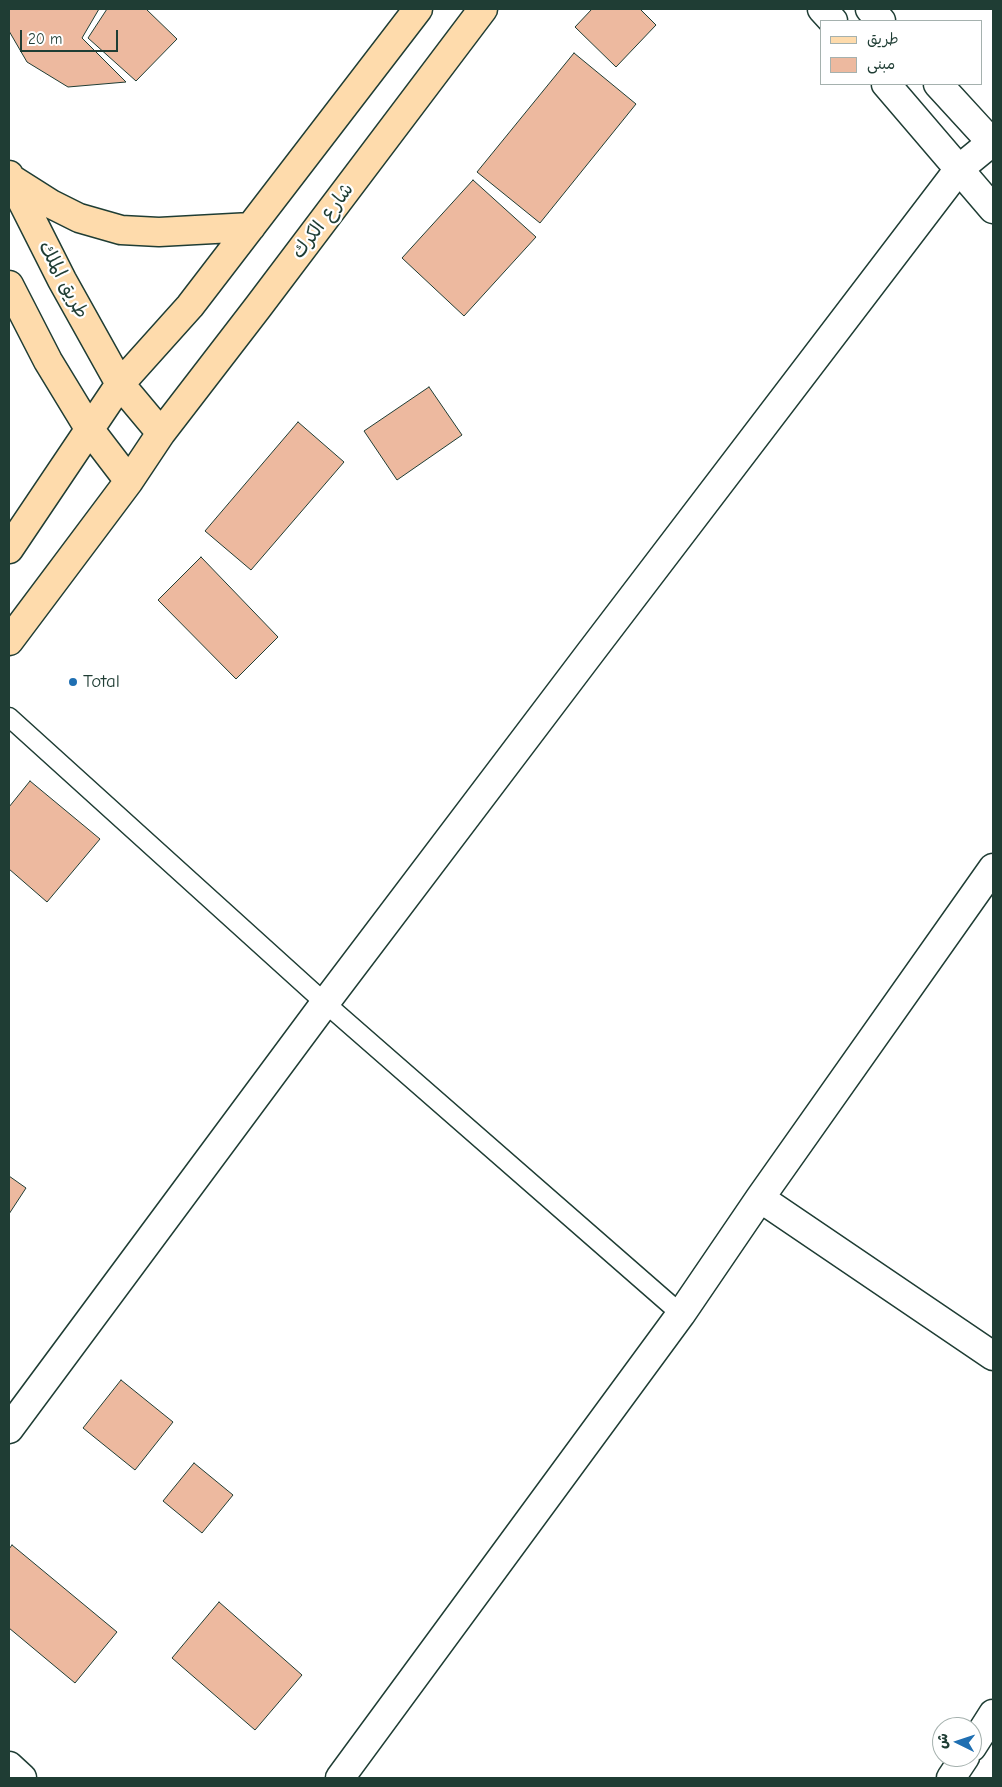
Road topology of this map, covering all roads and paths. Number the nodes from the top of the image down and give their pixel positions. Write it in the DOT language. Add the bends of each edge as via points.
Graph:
graph roads {
  1 [pos="418,9"];
  2 [pos="483,9"];
  3 [pos="822,9"];
  4 [pos="870,9"];
  5 [pos="832,20"];
  6 [pos="880,20"];
  7 [pos="887,85"];
  8 [pos="939,85"];
  9 [pos="992,143"];
  10 [pos="960,169"];
  11 [pos="9,176"];
  12 [pos="993,209"];
  13 [pos="251,227"];
  14 [pos="9,285"];
  15 [pos="120,384"];
  16 [pos="90,430"];
  17 [pos="161,433"];
  18 [pos="128,481"];
  19 [pos="9,549"];
  20 [pos="9,641"];
  21 [pos="9,717"];
  22 [pos="993,868"];
  23 [pos="325,1003"];
  24 [pos="760,1198"];
  25 [pos="681,1314"];
  26 [pos="993,1356"];
  27 [pos="9,1429"];
  28 [pos="993,1714"];
  29 [pos="982,1731"];
  30 [pos="9,1766"];
  31 [pos="958,1767"];
  32 [pos="22,1778"];
  33 [pos="340,1778"];
  34 [pos="951,1778"];
  1 -- 13 [label="main road"];
  2 -- 17 [label="main road, شارع الكرك"];
  3 -- 5 [label="street"];
  4 -- 6 [label="street"];
  7 -- 10 [label="street"];
  8 -- 9 [label="street"];
  9 -- 10 [label="street"];
  10 -- 12 [label="street"];
  10 -- 23 [label="street"];
  11 -- 13 [label="main road" via="79,218 121,230 159,232"];
  11 -- 15 [label="main road, طريق الملك"];
  13 -- 15 [label="main road" via="190,306"];
  14 -- 16 [label="main road" via="48,362"];
  15 -- 16 [label="main road"];
  15 -- 17 [label="main road, طريق الملك"];
  16 -- 18 [label="main road"];
  16 -- 19 [label="main road"];
  17 -- 18 [label="main road"];
  18 -- 20 [label="main road"];
  21 -- 23 [label="lane"];
  22 -- 24 [label="street"];
  23 -- 25 [label="lane"];
  23 -- 27 [label="street"];
  24 -- 25 [label="street"];
  24 -- 26 [label="street"];
  25 -- 33 [label="street"];
  28 -- 29 [label="street"];
  30 -- 32 [label="street"];
  31 -- 34 [label="street"];
}
